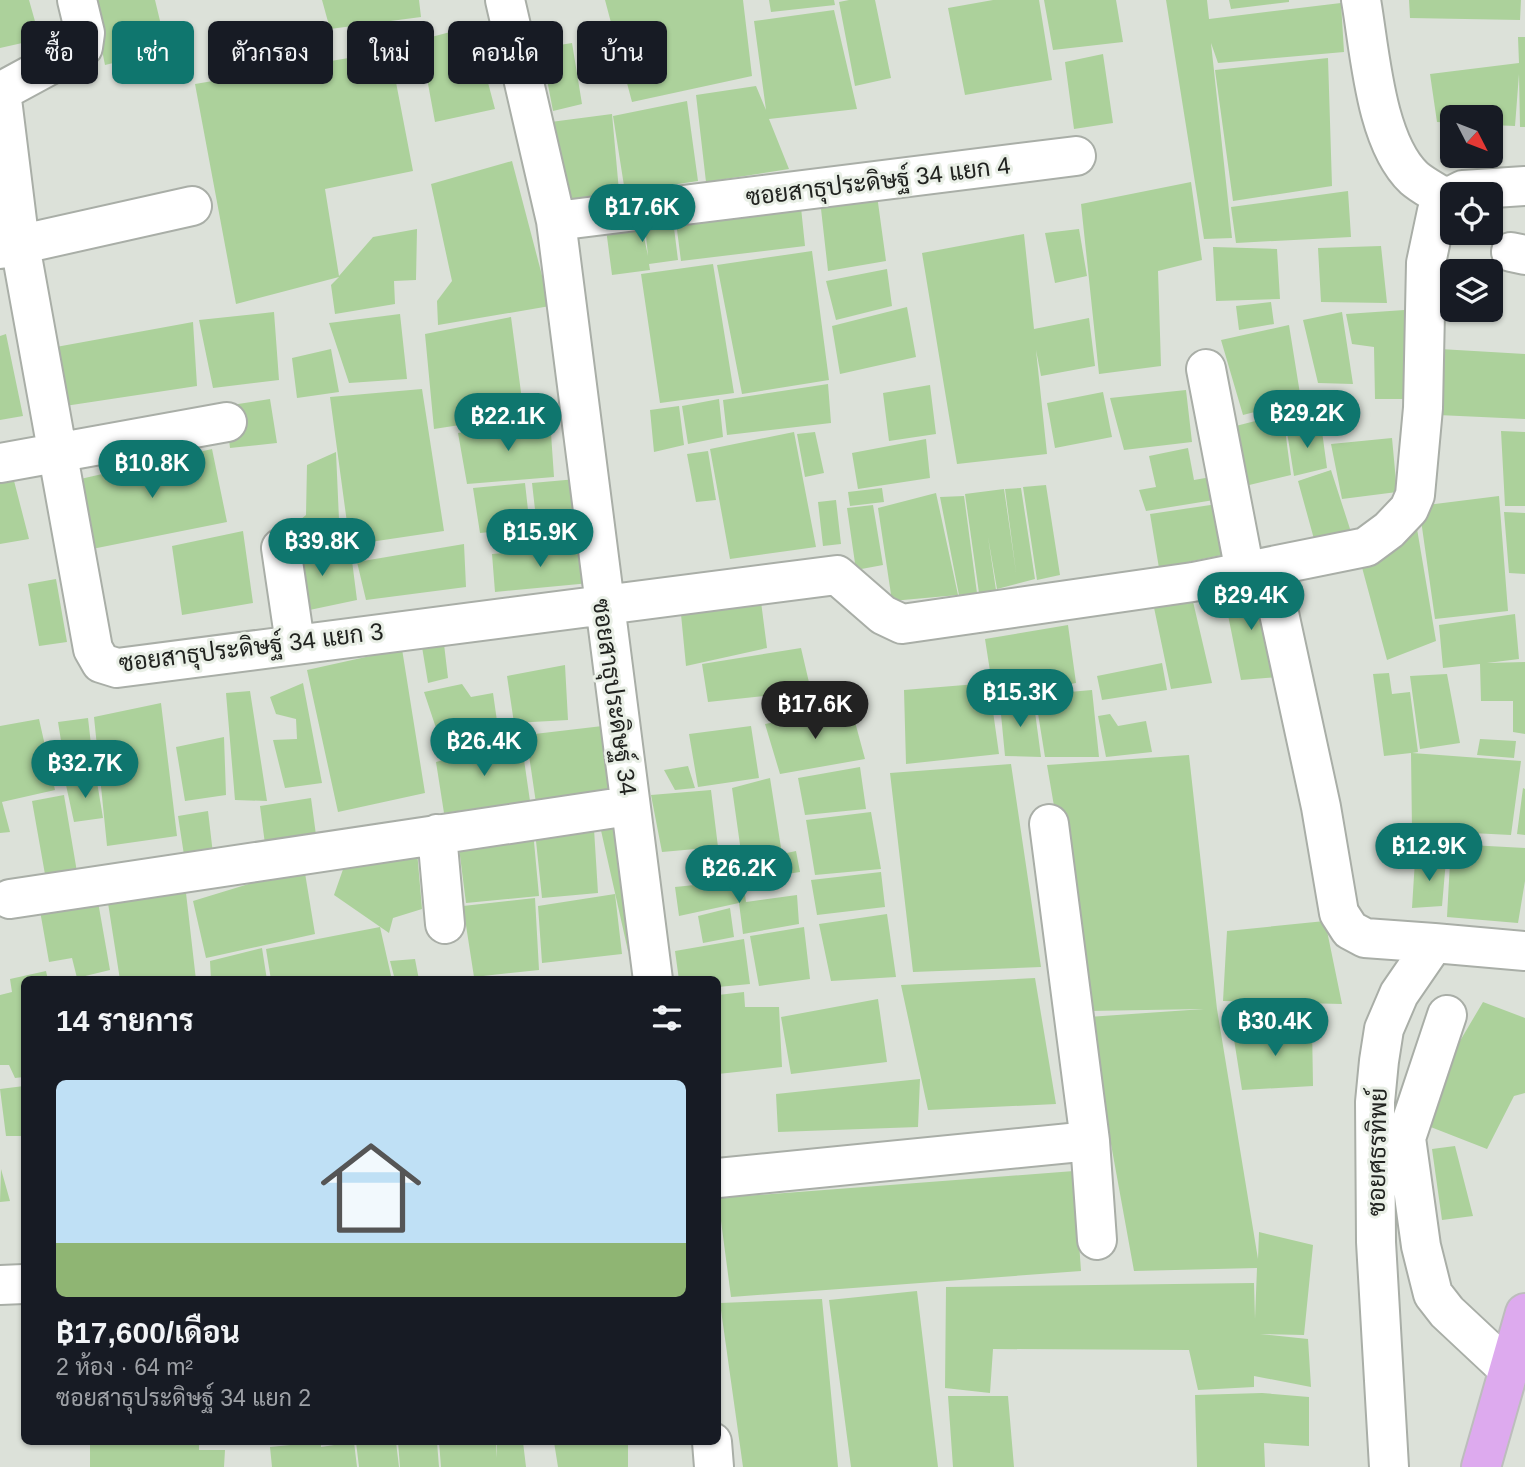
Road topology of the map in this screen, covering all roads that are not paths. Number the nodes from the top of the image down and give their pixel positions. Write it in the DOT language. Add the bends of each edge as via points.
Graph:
graph roads {
  1 [pos="77,0"];
  2 [pos="505,0"];
  3 [pos="1361,0"];
  4 [pos="1,92"];
  5 [pos="1076,156"];
  6 [pos="1525,186"];
  7 [pos="1503,187"];
  8 [pos="1440,191"];
  9 [pos="192,206"];
  10 [pos="1440,208"];
  11 [pos="556,221"];
  12 [pos="10,247"];
  13 [pos="1206,369"];
  14 [pos="227,422"];
  15 [pos="58,451"];
  16 [pos="0,463"];
  17 [pos="281,548"];
  18 [pos="1257,569"];
  19 [pos="603,606"];
  20 [pos="295,643"];
  21 [pos="629,806"];
  22 [pos="1049,824"];
  23 [pos="437,834"];
  24 [pos="10,899"];
  25 [pos="445,925"];
  26 [pos="1434,943"];
  27 [pos="1525,951"];
  28 [pos="652,976"];
  29 [pos="1447,1015"];
  30 [pos="1090,1141"];
  31 [pos="721,1178"];
  32 [pos="1097,1240"];
  33 [pos="21,1284"];
  34 [pos="0,1285"];
  35 [pos="1525,1313"];
  36 [pos="1509,1370"];
  37 [pos="712,1445"];
  38 [pos="714,1467"];
  39 [pos="1389,1467"];
  40 [pos="1481,1467"];
  1 -- 4 [label="street" via="85,33 83,47"];
  2 -- 11 [label="street, ซอยสาธุประดิษฐ์ 34"];
  3 -- 8 [label="street" via="1377,93 1394,150 1414,178"];
  4 -- 12 [label="street, ซอยสาธุประดิษฐ์ 34 แยก 3"];
  5 -- 11 [label="street, ซอยสาธุประดิษฐ์ 34 แยก 4"];
  6 -- 7 [label="street"];
  9 -- 12 [label="street"];
  10 -- 18 [label="street, ซอยสาธุประดิษฐ์ 34 แยก 3" via="1426,263 1423,408 1418,477 1409,509 1366,547"];
  11 -- 19 [label="street, ซอยสาธุประดิษฐ์ 34"];
  12 -- 15 [label="street, ซอยสาธุประดิษฐ์ 34 แยก 3"];
  13 -- 18 [label="street"];
  14 -- 15 [label="street"];
  15 -- 16 [label="street"];
  15 -- 20 [label="street, ซอยสาธุประดิษฐ์ 34 แยก 3" via="93,649 101,663 117,668"];
  17 -- 20 [label="street"];
  18 -- 19 [label="street, ซอยสาธุประดิษฐ์ 34 แยก 3" via="902,624 883,615 837,575"];
  18 -- 26 [label="street" via="1321,807 1339,913 1350,930 1366,937"];
  19 -- 20 [label="street, ซอยสาธุประดิษฐ์ 34 แยก 3"];
  19 -- 21 [label="street, ซอยสาธุประดิษฐ์ 34"];
  21 -- 23 [label="street"];
  21 -- 28 [label="street, ซอยสาธุประดิษฐ์ 34"];
  22 -- 30 [label="street"];
  23 -- 24 [label="street"];
  23 -- 25 [label="street"];
  26 -- 27 [label="street"];
  26 -- 39 [label="street, ซอยศธรทิพย์" via="1399,994 1384,1029 1377,1075 1376,1242"];
  29 -- 36 [label="street" via="1406,1138 1421,1246 1433,1294"];
  30 -- 31 [label="street"];
  30 -- 32 [label="street"];
  33 -- 34 [label="street"];
  35 -- 36 [label="highway"];
  36 -- 40 [label="highway"];
  37 -- 38 [label="street"];
}
